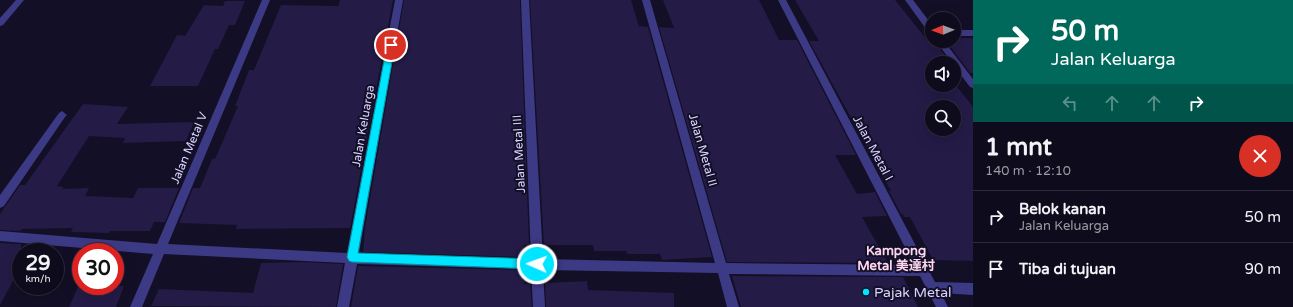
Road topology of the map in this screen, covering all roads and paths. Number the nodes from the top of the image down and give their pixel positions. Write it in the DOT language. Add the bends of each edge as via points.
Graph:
graph roads {
  1 [pos="20,0"];
  2 [pos="266,0"];
  3 [pos="399,0"];
  4 [pos="525,0"];
  5 [pos="646,0"];
  6 [pos="782,0"];
  7 [pos="909,0"];
  8 [pos="0,22"];
  9 [pos="925,22"];
  10 [pos="961,33"];
  11 [pos="973,33"];
  12 [pos="945,48"];
  13 [pos="973,85"];
  14 [pos="62,115"];
  15 [pos="0,203"];
  16 [pos="0,236"];
  17 [pos="161,249"];
  18 [pos="352,257"];
  19 [pos="537,264"];
  20 [pos="722,268"];
  21 [pos="923,271"];
  22 [pos="932,287"];
  23 [pos="973,289"];
  24 [pos="136,307"];
  25 [pos="344,307"];
  26 [pos="539,307"];
  27 [pos="733,307"];
  28 [pos="942,307"];
  1 -- 8 [label="street"];
  2 -- 17 [label="street, Jalan Metal V"];
  3 -- 18 [label="street, Jalan Keluarga"];
  4 -- 19 [label="street, Jalan Metal III"];
  5 -- 20 [label="street, Jalan Metal II"];
  6 -- 21 [label="street, Jalan Metal I"];
  7 -- 9 [label="street"];
  10 -- 11 [label="street"];
  12 -- 13 [label="street"];
  14 -- 15 [label="street"];
  16 -- 17 [label="street"];
  17 -- 18 [label="street"];
  17 -- 24 [label="street, Jalan Metal V"];
  18 -- 19 [label="street"];
  18 -- 25 [label="street, Jalan Keluarga"];
  19 -- 20 [label="street"];
  19 -- 26 [label="street, Jalan Metal III"];
  20 -- 21 [label="street"];
  20 -- 27 [label="street, Jalan Metal II"];
  21 -- 22 [label="street, Jalan Metal I"];
  22 -- 23 [label="street"];
  22 -- 28 [label="street, Jalan Metal I"];
}
